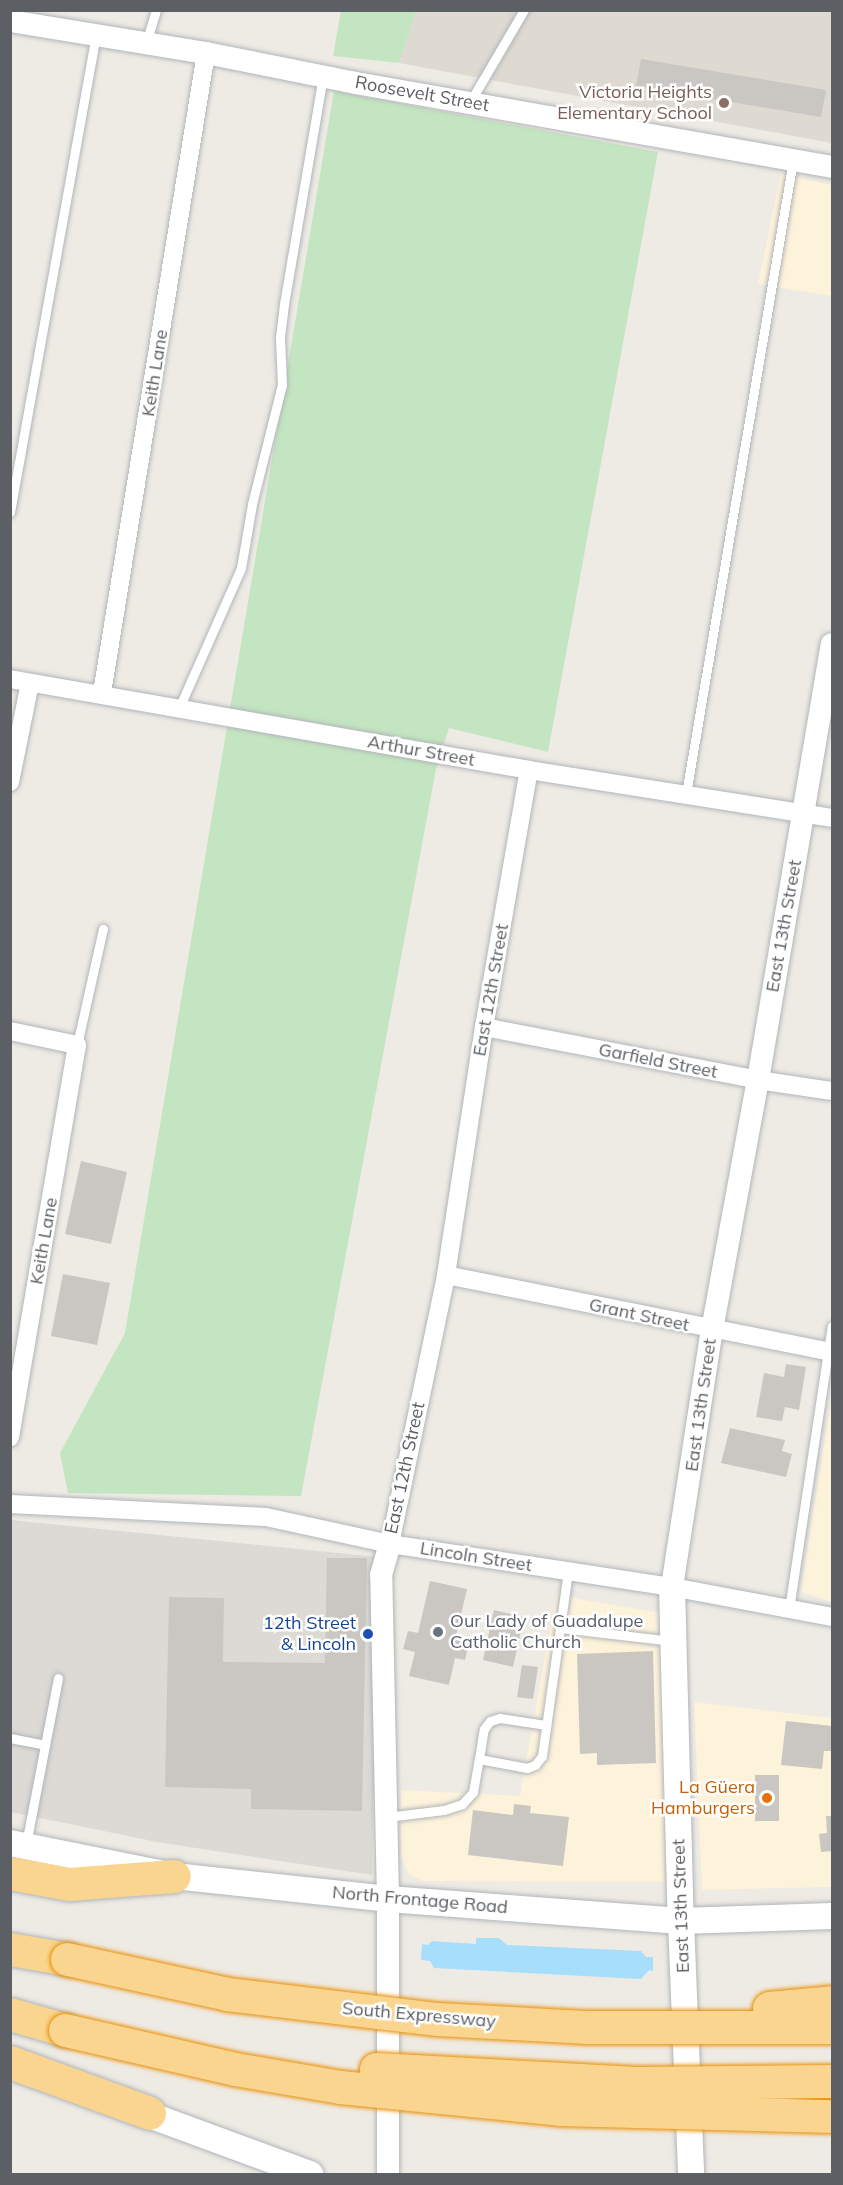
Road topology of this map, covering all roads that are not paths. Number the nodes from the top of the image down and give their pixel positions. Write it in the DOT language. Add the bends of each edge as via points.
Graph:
graph roads {
  1 [pos="156,10"];
  2 [pos="524,10"];
  3 [pos="10,21"];
  4 [pos="96,35"];
  5 [pos="146,43"];
  6 [pos="207,53"];
  7 [pos="323,76"];
  8 [pos="470,102"];
  9 [pos="793,159"];
  10 [pos="832,166"];
  11 [pos="10,512"];
  12 [pos="832,644"];
  13 [pos="10,679"];
  14 [pos="30,683"];
  15 [pos="102,693"];
  16 [pos="179,708"];
  17 [pos="529,770"];
  18 [pos="10,782"];
  19 [pos="686,794"];
  20 [pos="804,812"];
  21 [pos="832,818"];
  22 [pos="103,929"];
  23 [pos="484,1027"];
  24 [pos="10,1031"];
  25 [pos="77,1045"];
  26 [pos="758,1080"];
  27 [pos="832,1091"];
  28 [pos="446,1275"];
  29 [pos="832,1326"];
  30 [pos="712,1330"];
  31 [pos="831,1351"];
  32 [pos="10,1437"];
  33 [pos="10,1504"];
  34 [pos="390,1544"];
  35 [pos="568,1572"];
  36 [pos="672,1587"];
  37 [pos="789,1609"];
  38 [pos="832,1617"];
  39 [pos="561,1628"];
  40 [pos="674,1641"];
  41 [pos="58,1678"];
  42 [pos="546,1725"];
  43 [pos="10,1738"];
  44 [pos="45,1745"];
  45 [pos="478,1759"];
  46 [pos="387,1818"];
  47 [pos="16,1854"];
  48 [pos="174,1876"];
  49 [pos="388,1899"];
  50 [pos="832,1916"];
  51 [pos="681,1921"];
  52 [pos="10,1949"];
  53 [pos="832,2002"];
  54 [pos="10,2014"];
  55 [pos="832,2026"];
  56 [pos="588,2027"];
  57 [pos="65,2030"];
  58 [pos="10,2062"];
  59 [pos="10,2078"];
  60 [pos="832,2081"];
  61 [pos="149,2113"];
  62 [pos="832,2116"];
  63 [pos="310,2175"];
  64 [pos="388,2175"];
  65 [pos="692,2175"];
  1 -- 5 [label="lane"];
  2 -- 8 [label="lane"];
  3 -- 4 [label="street, Roosevelt Street"];
  4 -- 5 [label="street, Roosevelt Street"];
  4 -- 11 [label="lane"];
  5 -- 6 [label="street, Roosevelt Street"];
  6 -- 7 [label="street, Roosevelt Street"];
  6 -- 15 [label="street, Keith Lane"];
  7 -- 8 [label="street, Roosevelt Street"];
  7 -- 16 [label="lane" via="284,304 280,338 282,385 252,504 241,568"];
  8 -- 9 [label="street, Roosevelt Street"];
  9 -- 10 [label="street, Roosevelt Street"];
  9 -- 19 [label="lane"];
  12 -- 20 [label="street, East 13th Street"];
  13 -- 14 [label="street, Arthur Street"];
  14 -- 15 [label="street, Arthur Street"];
  14 -- 18 [label="street"];
  15 -- 16 [label="street, Arthur Street"];
  16 -- 17 [label="street, Arthur Street"];
  17 -- 19 [label="street, Arthur Street"];
  17 -- 23 [label="street, East 12th Street"];
  19 -- 20 [label="street, Arthur Street"];
  20 -- 21 [label="street, Arthur Street"];
  20 -- 26 [label="street, East 13th Street"];
  22 -- 25 [label="lane"];
  23 -- 26 [label="street, Garfield Street"];
  23 -- 28 [label="street, East 12th Street"];
  24 -- 25 [label="street"];
  25 -- 32 [label="street, Keith Lane"];
  26 -- 27 [label="street, Garfield Street"];
  26 -- 30 [label="street, East 13th Street"];
  28 -- 30 [label="street, Grant Street"];
  28 -- 34 [label="street, East 12th Street"];
  29 -- 31 [label="lane"];
  30 -- 31 [label="street, Grant Street"];
  30 -- 36 [label="street, East 13th Street"];
  31 -- 37 [label="lane"];
  33 -- 34 [label="street, Lincoln Street" via="266,1517"];
  34 -- 35 [label="street, Lincoln Street"];
  34 -- 46 [label="street, East 12th Street" via="381,1575"];
  35 -- 36 [label="street, Lincoln Street"];
  35 -- 39 [label="lane"];
  36 -- 37 [label="street, Lincoln Street"];
  36 -- 40 [label="main road, East 13th Street"];
  37 -- 38 [label="street, Lincoln Street"];
  39 -- 40 [label="lane"];
  39 -- 42 [label="lane"];
  40 -- 51 [label="main road, East 13th Street"];
  41 -- 44 [label="lane"];
  42 -- 45 [label="lane" via="500,1718 490,1721 484,1729"];
  42 -- 45 [label="lane" via="542,1756 536,1765 527,1768"];
  43 -- 44 [label="lane"];
  44 -- 47 [label="lane"];
  45 -- 46 [label="lane" via="473,1792 462,1804"];
  46 -- 49 [label="street, East 12th Street"];
  47 -- 48 [label="highway" via="69,1884"];
  48 -- 49 [label="main road, North Frontage Road"];
  49 -- 51 [label="main road, North Frontage Road"];
  49 -- 64 [label="street, East 12th Street"];
  50 -- 51 [label="main road, North Frontage Road"];
  51 -- 65 [label="main road, East 13th Street"];
  52 -- 56 [label="highway, South Expressway, bridge" via="162,1982 304,2004 438,2019"];
  53 -- 56 [label="highway, bridge"];
  54 -- 57 [label="highway"];
  55 -- 56 [label="highway, South Expressway, bridge"];
  57 -- 60 [label="highway, bridge" via="340,2067 636,2084"];
  57 -- 62 [label="highway, bridge" via="235,2069 340,2087 560,2109"];
  58 -- 61 [label="highway"];
  59 -- 61 [label="main road"];
  61 -- 63 [label="main road"];
}
